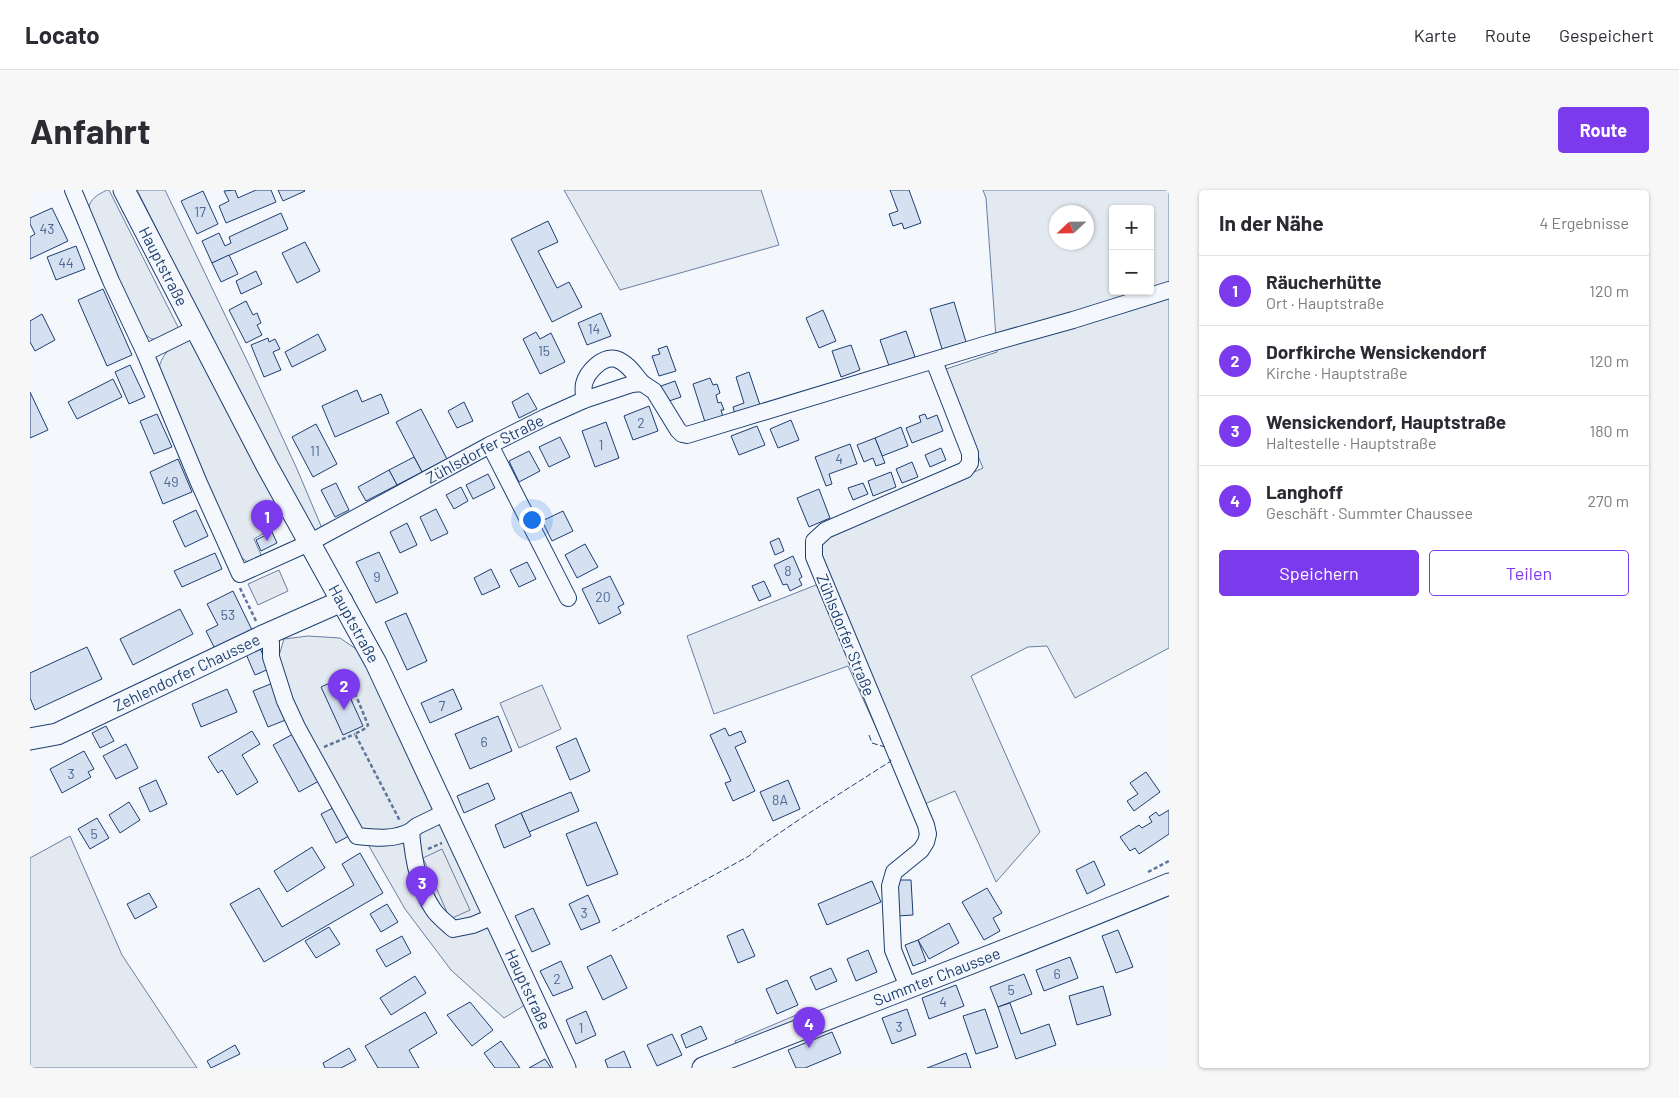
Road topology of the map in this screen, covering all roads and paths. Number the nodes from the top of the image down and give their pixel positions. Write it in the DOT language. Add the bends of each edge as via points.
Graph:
graph roads {
  1 [pos="124,190"];
  2 [pos="79,192"];
  3 [pos="1169,290"];
  4 [pos="196,328"];
  5 [pos="145,353"];
  6 [pos="934,361"];
  7 [pos="642,384"];
  8 [pos="584,400"];
  9 [pos="490,445"];
  10 [pos="308,542"];
  11 [pos="239,586"];
  12 [pos="568,598"];
  13 [pos="342,601"];
  14 [pos="262,630"];
  15 [pos="355,693"];
  16 [pos="355,734"];
  17 [pos="30,738"];
  18 [pos="319,750"];
  19 [pos="446,812"];
  20 [pos="408,832"];
  21 [pos="457,837"];
  22 [pos="413,856"];
  23 [pos="1169,884"];
  24 [pos="494,916"];
  25 [pos="908,987"];
  26 [pos="565,1068"];
  27 [pos="703,1068"];
  1 -- 4 [label="main road, Hauptstraße"];
  2 -- 5 [label="street" via="111,281"];
  3 -- 6 [label="street"];
  4 -- 5 [label="street"];
  4 -- 10 [label="main road, Hauptstraße"];
  5 -- 10 [label="street, Zühlsdorfer Straße" via="240,574"];
  6 -- 7 [label="street" via="687,435 678,430 654,391"];
  6 -- 25 [label="street, Zühlsdorfer Straße" via="970,453 970,463 964,470 826,530 814,542 814,557 928,834 920,850 894,872 890,886 893,950"];
  7 -- 8 [label="street, Zühlsdorfer Straße" via="632,384"];
  7 -- 8 [label="street" via="629,367 609,359 587,374"];
  8 -- 9 [label="street, Zühlsdorfer Straße"];
  9 -- 10 [label="street, Zühlsdorfer Straße"];
  9 -- 12 [label="street"];
  10 -- 13 [label="main road, Hauptstraße"];
  11 -- 14 [label="path"];
  13 -- 14 [label="main road, Zehlendorfer Chaussee"];
  13 -- 19 [label="main road, Hauptstraße" via="376,663"];
  14 -- 17 [label="main road, Zehlendorfer Chaussee" via="57,734"];
  14 -- 20 [label="street" via="271,643 285,701 357,836 378,839"];
  15 -- 16 [label="path" via="368,725"];
  16 -- 18 [label="path"];
  16 -- 20 [label="path"];
  19 -- 20 [label="street"];
  19 -- 21 [label="main road, Hauptstraße"];
  20 -- 22 [label="street"];
  21 -- 22 [label="path"];
  21 -- 24 [label="main road, Hauptstraße"];
  22 -- 24 [label="street" via="434,910 453,929"];
  23 -- 25 [label="main road, Summter Chaussee"];
  24 -- 26 [label="main road, Hauptstraße"];
  25 -- 27 [label="main road, Summter Chaussee"];
}
